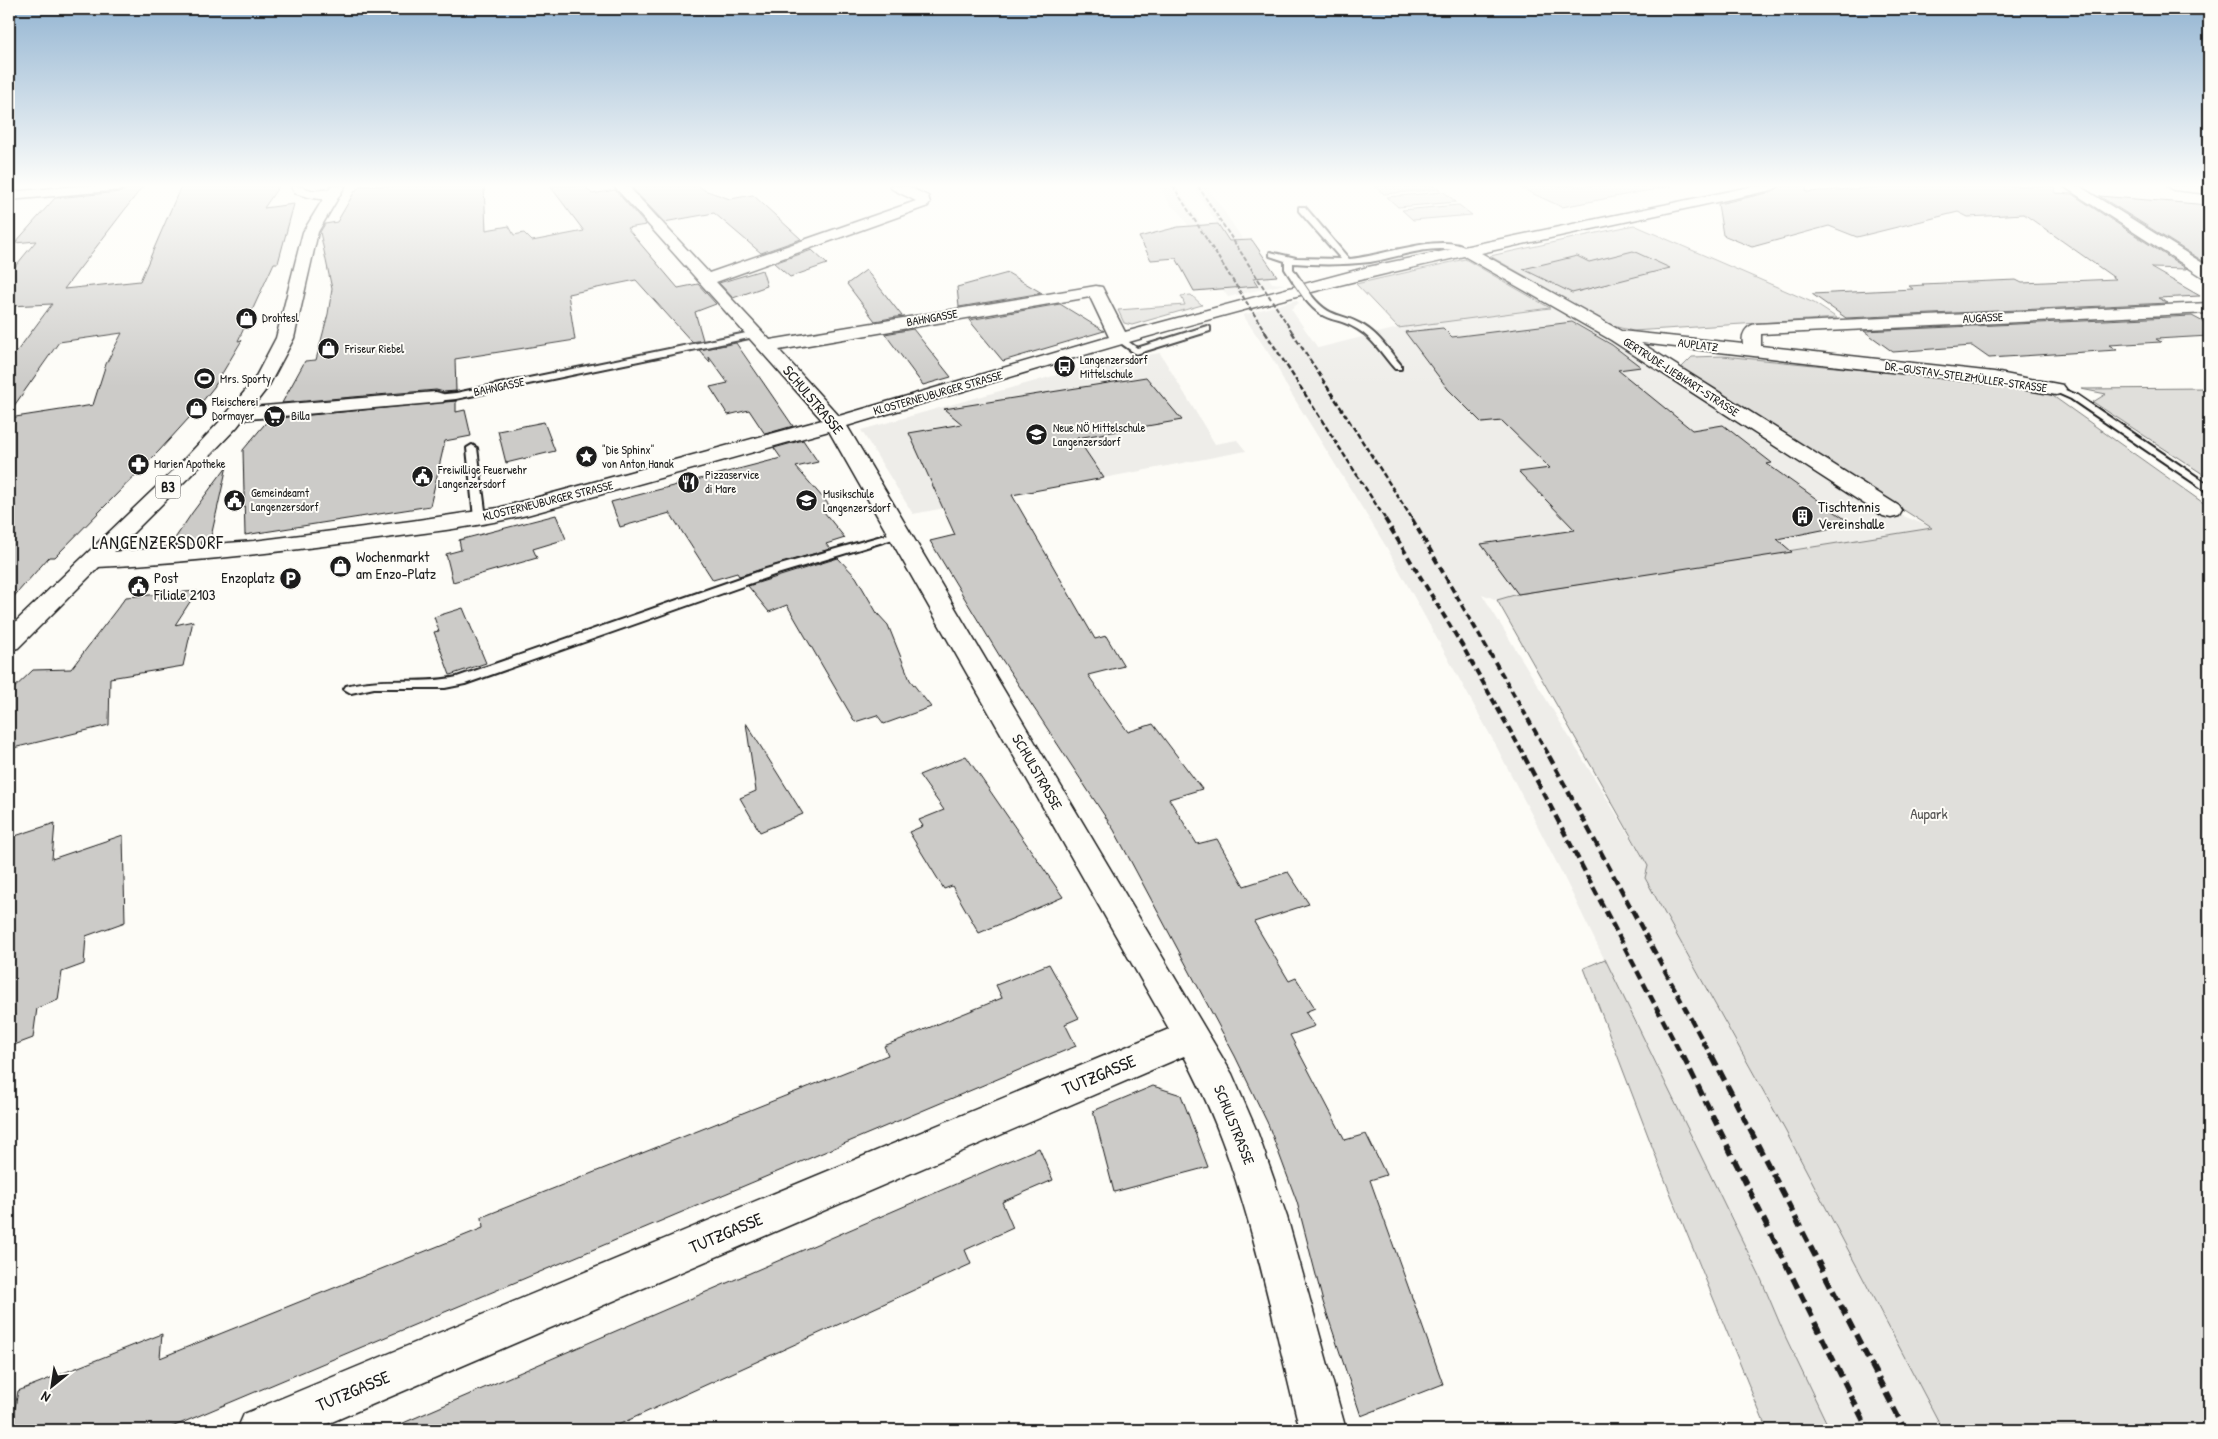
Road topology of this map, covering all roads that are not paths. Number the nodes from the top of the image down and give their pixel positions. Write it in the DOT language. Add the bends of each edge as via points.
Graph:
graph roads {
  1 [pos="304,253"];
  2 [pos="684,253"];
  3 [pos="781,253"];
  4 [pos="1340,253"];
  5 [pos="1397,253"];
  6 [pos="1451,253"];
  7 [pos="1471,253"];
  8 [pos="2176,253"];
  9 [pos="1274,254"];
  10 [pos="1289,260"];
  11 [pos="1348,262"];
  12 [pos="2209,274"];
  13 [pos="708,279"];
  14 [pos="2209,308"];
  15 [pos="1207,329"];
  16 [pos="1617,336"];
  17 [pos="1119,339"];
  18 [pos="762,340"];
  19 [pos="1754,351"];
  20 [pos="1398,367"];
  21 [pos="2056,389"];
  22 [pos="436,398"];
  23 [pos="238,414"];
  24 [pos="836,423"];
  25 [pos="472,448"];
  26 [pos="2209,490"];
  27 [pos="1891,511"];
  28 [pos="480,518"];
  29 [pos="899,534"];
  30 [pos="97,560"];
  31 [pos="9,642"];
  32 [pos="351,689"];
  33 [pos="1192,1036"];
  34 [pos="260,1430"];
  35 [pos="1323,1430"];
  1 -- 23 [label="street, B3" via="294,315 285,340 271,368"];
  2 -- 13 [label="street, SCHULSTRASSE"];
  3 -- 13 [label="street"];
  4 -- 11 [label="lane"];
  5 -- 11 [label="lane"];
  6 -- 17 [label="street, KLOSTERNEUBURGER STRASSE" via="1368,272"];
  7 -- 16 [label="street, GERTRUDE-LIEBHART-STRASSE"];
  8 -- 12 [label="street"];
  9 -- 10 [label="lane"];
  10 -- 11 [label="lane"];
  10 -- 20 [label="lane, bridge" via="1289,269 1314,306 1325,315 1362,328"];
  13 -- 18 [label="street, SCHULSTRASSE"];
  14 -- 19 [label="street, AUGASSE" via="1756,329 1750,339"];
  15 -- 17 [label="lane" via="1136,351"];
  16 -- 19 [label="street, AUPLATZ"];
  16 -- 27 [label="street, GERTRUDE-LIEBHART-STRASSE"];
  17 -- 18 [label="street, BAHNGASSE" via="1096,291"];
  17 -- 24 [label="street, KLOSTERNEUBURGER STRASSE"];
  18 -- 22 [label="lane, BAHNGASSE"];
  18 -- 24 [label="street, SCHULSTRASSE"];
  19 -- 21 [label="street, DR.-GUSTAV-STELZMÜLLER-STRASSE" via="1994,378"];
  21 -- 26 [label="lane, DR.-GUSTAV-STELZMÜLLER-STRASSE" via="2081,402"];
  22 -- 23 [label="street, BAHNGASSE"];
  23 -- 30 [label="street, B3"];
  24 -- 28 [label="street, KLOSTERNEUBURGER STRASSE"];
  24 -- 29 [label="street, SCHULSTRASSE"];
  25 -- 28 [label="lane"];
  28 -- 30 [label="street, KLOSTERNEUBURGER STRASSE" via="170,556"];
  29 -- 32 [label="lane" via="770,572 460,681 374,684"];
  29 -- 33 [label="street, SCHULSTRASSE"];
  30 -- 31 [label="street, B3"];
  33 -- 34 [label="street, TUTZGASSE"];
  33 -- 35 [label="street, SCHULSTRASSE" via="1221,1091 1244,1146 1268,1219"];
}
